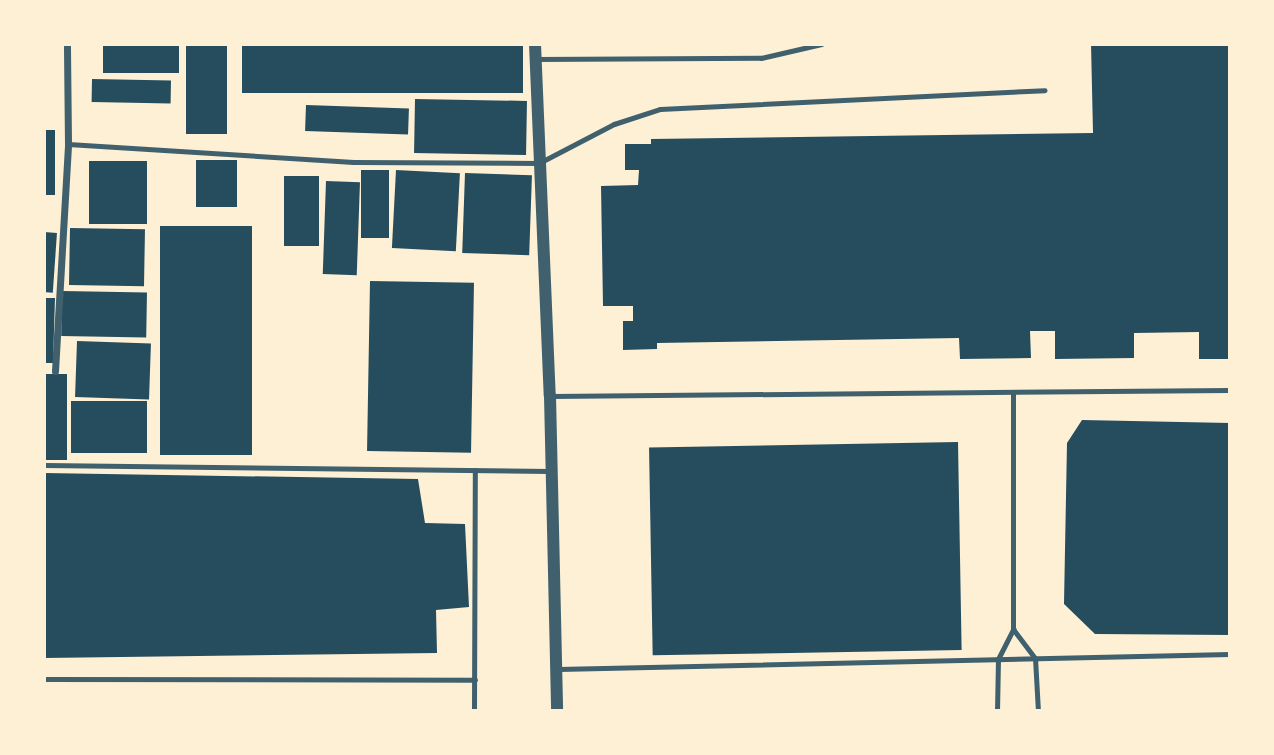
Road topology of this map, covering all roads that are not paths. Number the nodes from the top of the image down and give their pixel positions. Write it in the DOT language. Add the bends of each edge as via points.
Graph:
graph roads {
  1 [pos="66,44"];
  2 [pos="535,44"];
  3 [pos="821,44"];
  4 [pos="536,59"];
  5 [pos="1045,90"];
  6 [pos="68,144"];
  7 [pos="539,163"];
  8 [pos="55,371"];
  9 [pos="1230,390"];
  10 [pos="1013,393"];
  11 [pos="550,396"];
  12 [pos="44,465"];
  13 [pos="475,470"];
  14 [pos="550,471"];
  15 [pos="1013,629"];
  16 [pos="1230,654"];
  17 [pos="1035,658"];
  18 [pos="998,659"];
  19 [pos="556,669"];
  20 [pos="44,679"];
  21 [pos="475,680"];
  22 [pos="474,711"];
  23 [pos="557,711"];
  24 [pos="997,711"];
  25 [pos="1038,711"];
  1 -- 6 [label="street"];
  2 -- 4 [label="street"];
  3 -- 4 [label="lane" via="761,58"];
  4 -- 7 [label="street"];
  5 -- 7 [label="lane" via="660,109 614,124"];
  6 -- 7 [label="lane" via="353,162"];
  6 -- 8 [label="street"];
  7 -- 11 [label="street"];
  9 -- 10 [label="lane"];
  10 -- 11 [label="lane"];
  10 -- 15 [label="lane"];
  11 -- 14 [label="street"];
  12 -- 13 [label="lane"];
  13 -- 14 [label="lane"];
  13 -- 21 [label="lane"];
  14 -- 19 [label="street"];
  15 -- 17 [label="lane"];
  15 -- 18 [label="lane"];
  16 -- 17 [label="lane"];
  17 -- 18 [label="lane"];
  17 -- 25 [label="lane"];
  18 -- 19 [label="lane"];
  18 -- 24 [label="lane"];
  19 -- 23 [label="street"];
  20 -- 21 [label="lane"];
  21 -- 22 [label="lane"];
}
